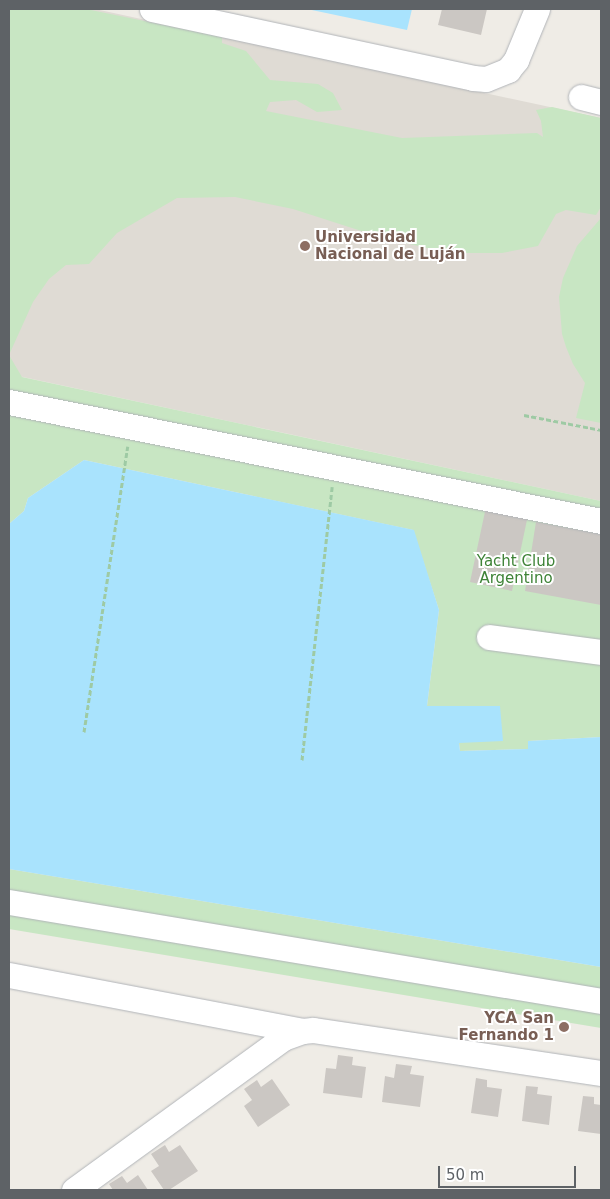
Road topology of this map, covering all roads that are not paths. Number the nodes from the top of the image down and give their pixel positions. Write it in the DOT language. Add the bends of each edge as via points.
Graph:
graph roads {
  1 [pos="152,9"];
  2 [pos="537,9"];
  3 [pos="9,402"];
  4 [pos="601,521"];
  5 [pos="489,637"];
  6 [pos="601,652"];
  7 [pos="9,902"];
  8 [pos="9,975"];
  9 [pos="601,1001"];
  10 [pos="302,1031"];
  11 [pos="601,1073"];
  12 [pos="74,1190"];
  1 -- 2 [label="street" via="486,79 508,70 516,60"];
  3 -- 4 [label="street"];
  5 -- 6 [label="street"];
  7 -- 9 [label="street"];
  8 -- 10 [label="street"];
  10 -- 11 [label="street"];
  10 -- 12 [label="street" via="283,1038"];
}
